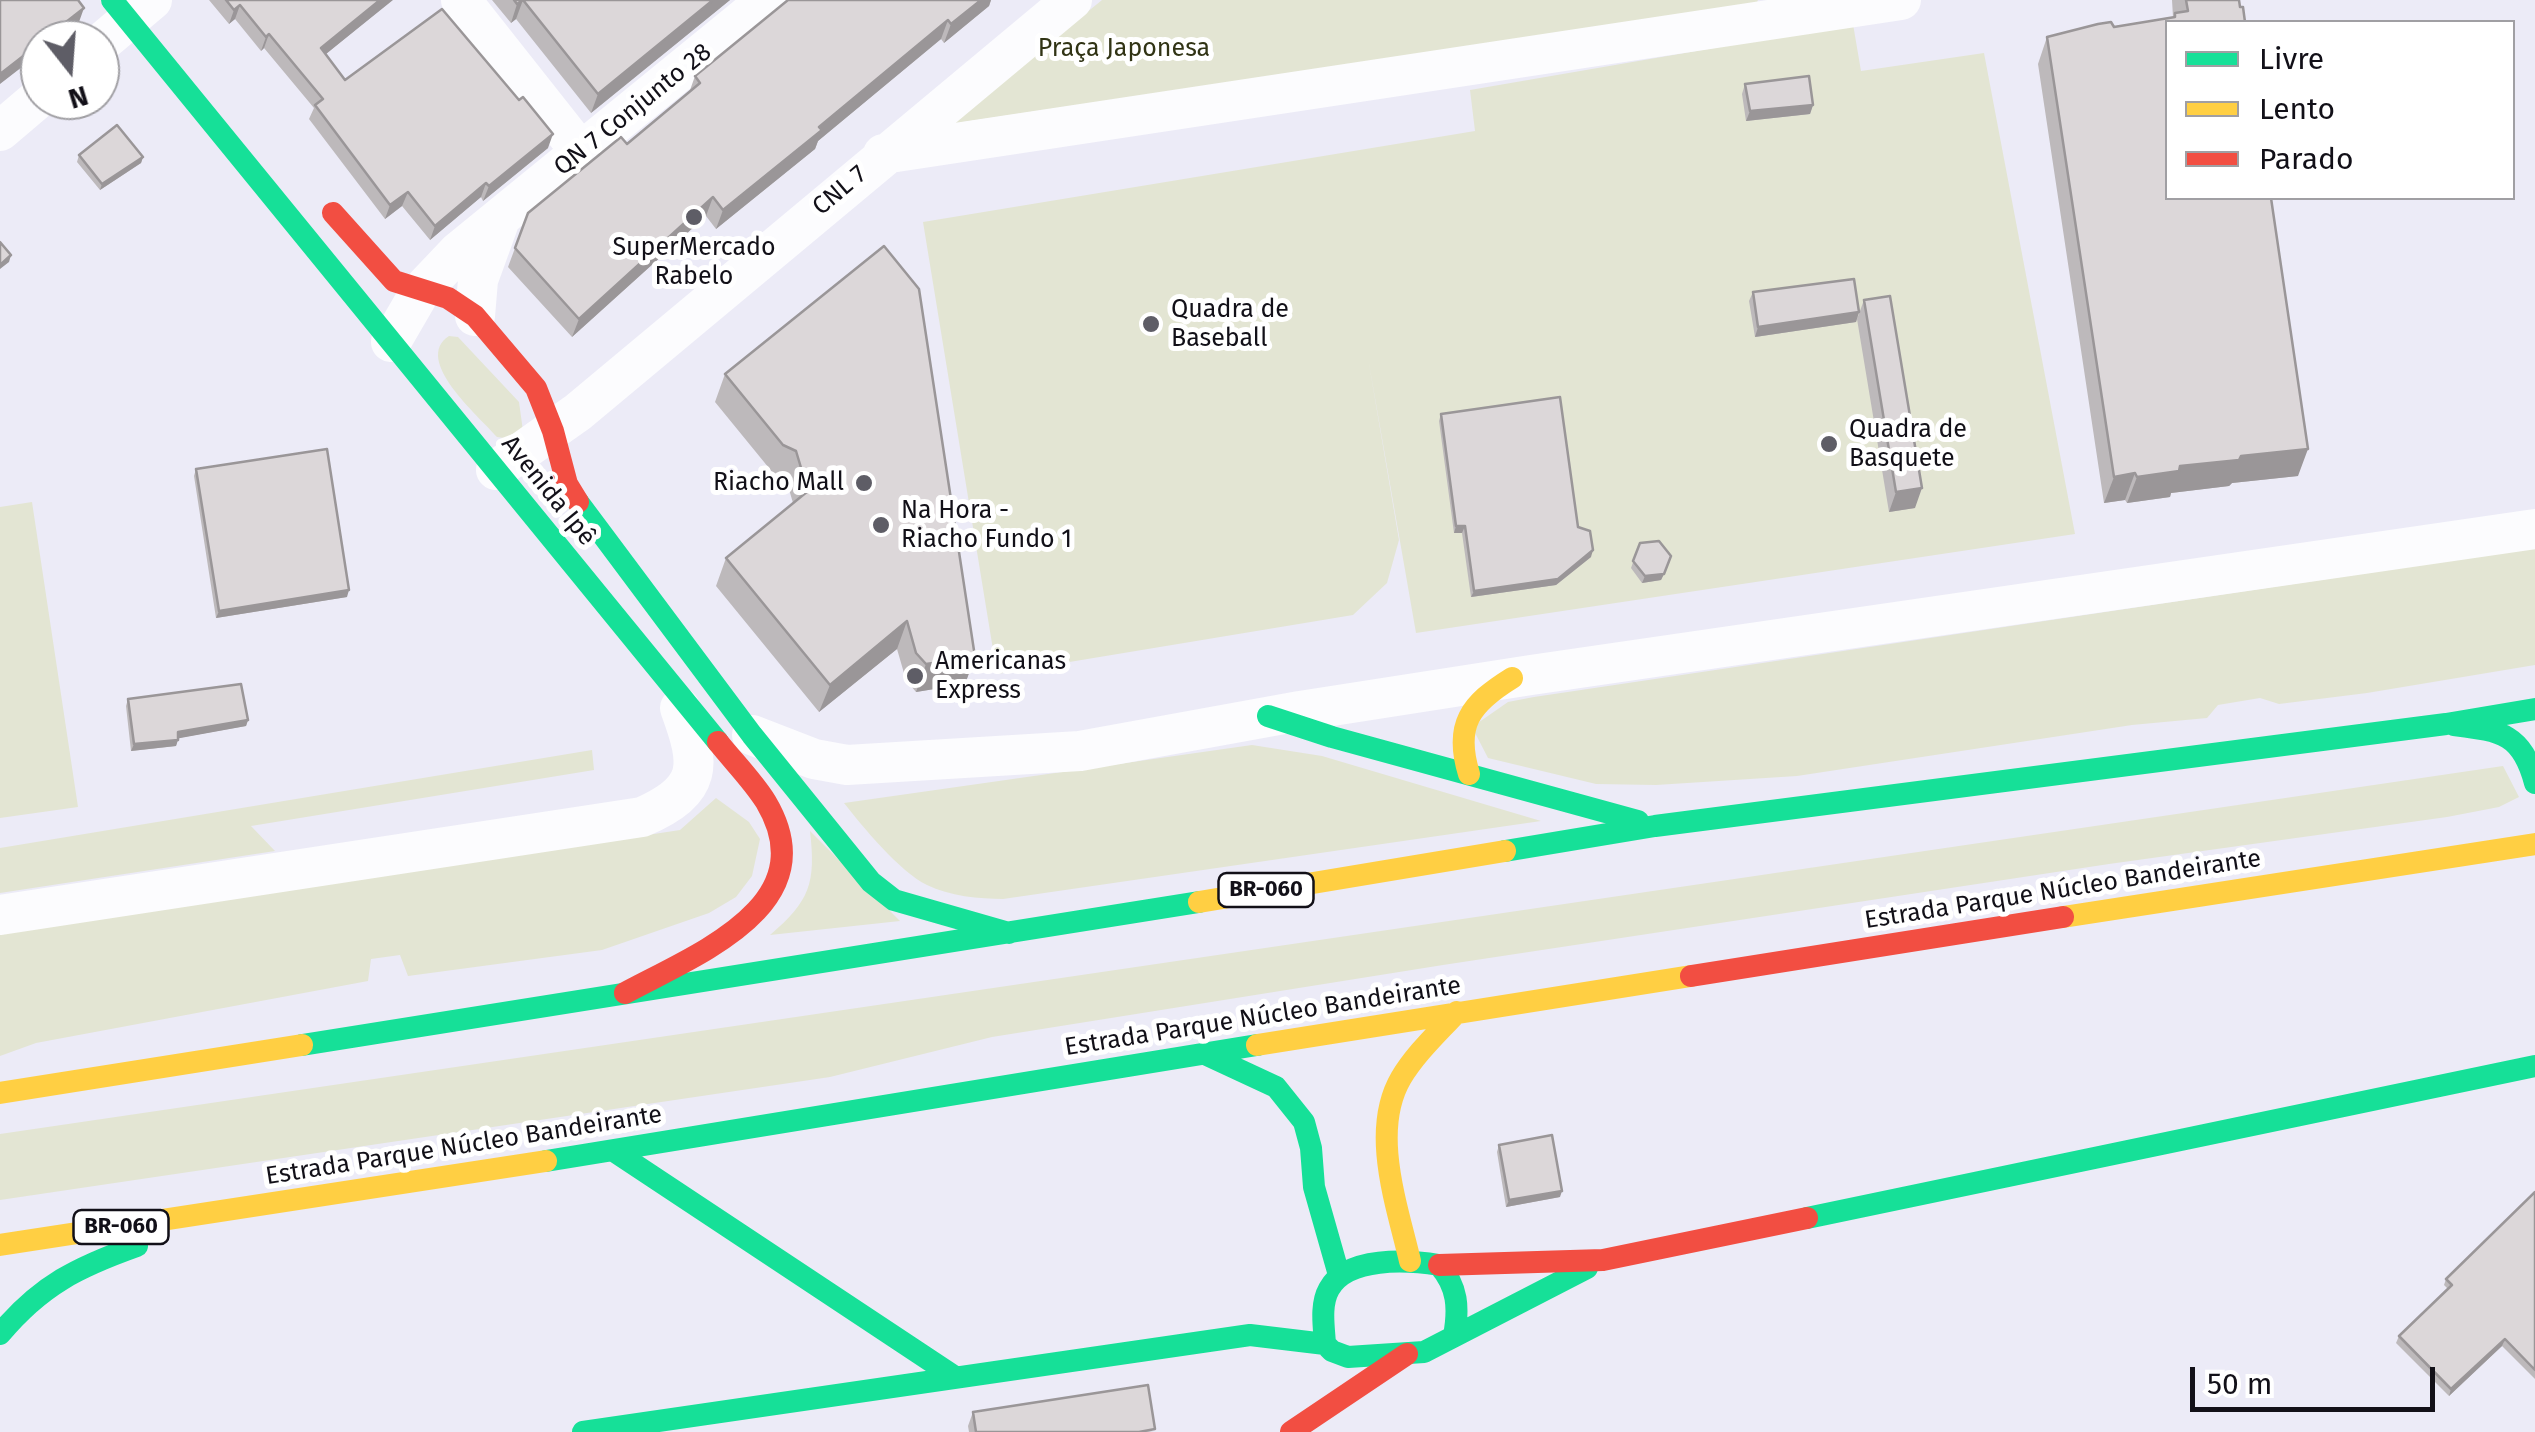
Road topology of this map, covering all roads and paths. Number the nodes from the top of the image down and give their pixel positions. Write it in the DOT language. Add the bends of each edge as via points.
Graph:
graph roads {
  1 [pos="460,0"];
  2 [pos="767,0"];
  3 [pos="1072,0"];
  4 [pos="1901,0"];
  5 [pos="1780,10"];
  6 [pos="136,13"];
  7 [pos="20,114"];
  8 [pos="0,131"];
  9 [pos="581,152"];
  10 [pos="883,154"];
  11 [pos="314,190"];
  12 [pos="499,222"];
  13 [pos="420,292"];
  14 [pos="475,316"];
  15 [pos="391,342"];
  16 [pos="610,384"];
  17 [pos="536,388"];
  18 [pos="554,431"];
  19 [pos="496,470"];
  20 [pos="2535,529"];
  21 [pos="1512,678"];
  22 [pos="675,694"];
  23 [pos="2535,709"];
  24 [pos="1268,716"];
  25 [pos="2446,724"];
  26 [pos="752,735"];
  27 [pos="1468,774"];
  28 [pos="2535,783"];
  29 [pos="1655,826"];
  30 [pos="2532,834"];
  31 [pos="0,914"];
  32 [pos="1009,933"];
  33 [pos="625,993"];
  34 [pos="1457,1012"];
  35 [pos="1204,1054"];
  36 [pos="2535,1066"];
  37 [pos="0,1093"];
  38 [pos="614,1150"];
  39 [pos="242,1208"];
  40 [pos="0,1245"];
  41 [pos="1603,1260"];
  42 [pos="1410,1261"];
  43 [pos="1439,1265"];
  44 [pos="1333,1285"];
  45 [pos="0,1334"];
  46 [pos="1250,1335"];
  47 [pos="1454,1336"];
  48 [pos="1326,1354"];
  49 [pos="1406,1354"];
  50 [pos="955,1377"];
  51 [pos="1303,1400"];
  52 [pos="583,1432"];
  53 [pos="1284,1432"];
  54 [pos="1291,1432"];
  1 -- 9 [label="street"];
  2 -- 9 [label="street, QN 7 Conjunto 28"];
  3 -- 10 [label="street, CNL 7"];
  4 -- 5 [label="street"];
  5 -- 10 [label="street"];
  6 -- 15 [label="main road, Avenida Ipê"];
  7 -- 8 [label="street"];
  9 -- 12 [label="street, QN 7 Conjunto 28"];
  10 -- 16 [label="street, CNL 7"];
  11 -- 13 [label="main road, Avenida Ipê" via="394,282"];
  12 -- 13 [label="street, QN 7 Conjunto 28"];
  12 -- 14 [label="street, QN 7 Conjunto 28" via="478,280"];
  13 -- 14 [label="main road, Avenida Ipê" via="448,298"];
  13 -- 15 [label="street, QN 7 Conjunto 28"];
  14 -- 17 [label="main road, Avenida Ipê"];
  15 -- 19 [label="main road, Avenida Ipê"];
  16 -- 17 [label="street"];
  16 -- 18 [label="street, CNL 7"];
  17 -- 18 [label="main road, Avenida Ipê"];
  18 -- 19 [label="street, CNL 7"];
  18 -- 26 [label="main road, Avenida Ipê" via="578,504"];
  19 -- 22 [label="main road, Avenida Ipê"];
  20 -- 21 [label="street"];
  21 -- 24 [label="street"];
  21 -- 27 [label="main road" via="1483,696 1464,726"];
  22 -- 31 [label="street" via="694,747 693,772 680,796 642,817"];
  22 -- 33 [label="main road, Avenida Ipê" via="765,800 784,865 766,906 747,922"];
  23 -- 25 [label="main road, BR-060"];
  24 -- 26 [label="street" via="1080,750 847,766"];
  24 -- 27 [label="main road"];
  25 -- 28 [label="main road" via="2507,733 2524,750"];
  25 -- 29 [label="main road, BR-060"];
  26 -- 32 [label="main road, Avenida Ipê" via="894,900"];
  27 -- 29 [label="main road"];
  29 -- 32 [label="main road, BR-060"];
  30 -- 34 [label="main road, Estrada Parque Núcleo Bandeirante / BR-060" via="2498,850"];
  32 -- 33 [label="main road, BR-060"];
  33 -- 37 [label="main road, BR-060"];
  34 -- 35 [label="main road, Estrada Parque Núcleo Bandeirante / BR-060"];
  34 -- 42 [label="main road" via="1402,1076 1389,1113"];
  35 -- 38 [label="main road, Estrada Parque Núcleo Bandeirante / BR-060"];
  35 -- 44 [label="main road" via="1276,1087 1304,1122"];
  36 -- 41 [label="main road"];
  38 -- 39 [label="main road, Estrada Parque Núcleo Bandeirante / BR-060"];
  38 -- 50 [label="main road"];
  39 -- 40 [label="main road, Estrada Parque Núcleo Bandeirante / BR-060"];
  39 -- 45 [label="main road" via="80,1266 41,1288"];
  41 -- 43 [label="main road"];
  41 -- 47 [label="main road"];
  42 -- 43 [label="main road"];
  42 -- 44 [label="main road" via="1386,1263"];
  43 -- 47 [label="main road" via="1455,1285"];
  44 -- 46 [label="main road"];
  44 -- 48 [label="main road"];
  46 -- 48 [label="main road"];
  46 -- 50 [label="main road"];
  47 -- 49 [label="main road"];
  48 -- 49 [label="main road"];
  49 -- 54 [label="main road"];
  50 -- 52 [label="main road"];
  51 -- 53 [label="main road"];
}
